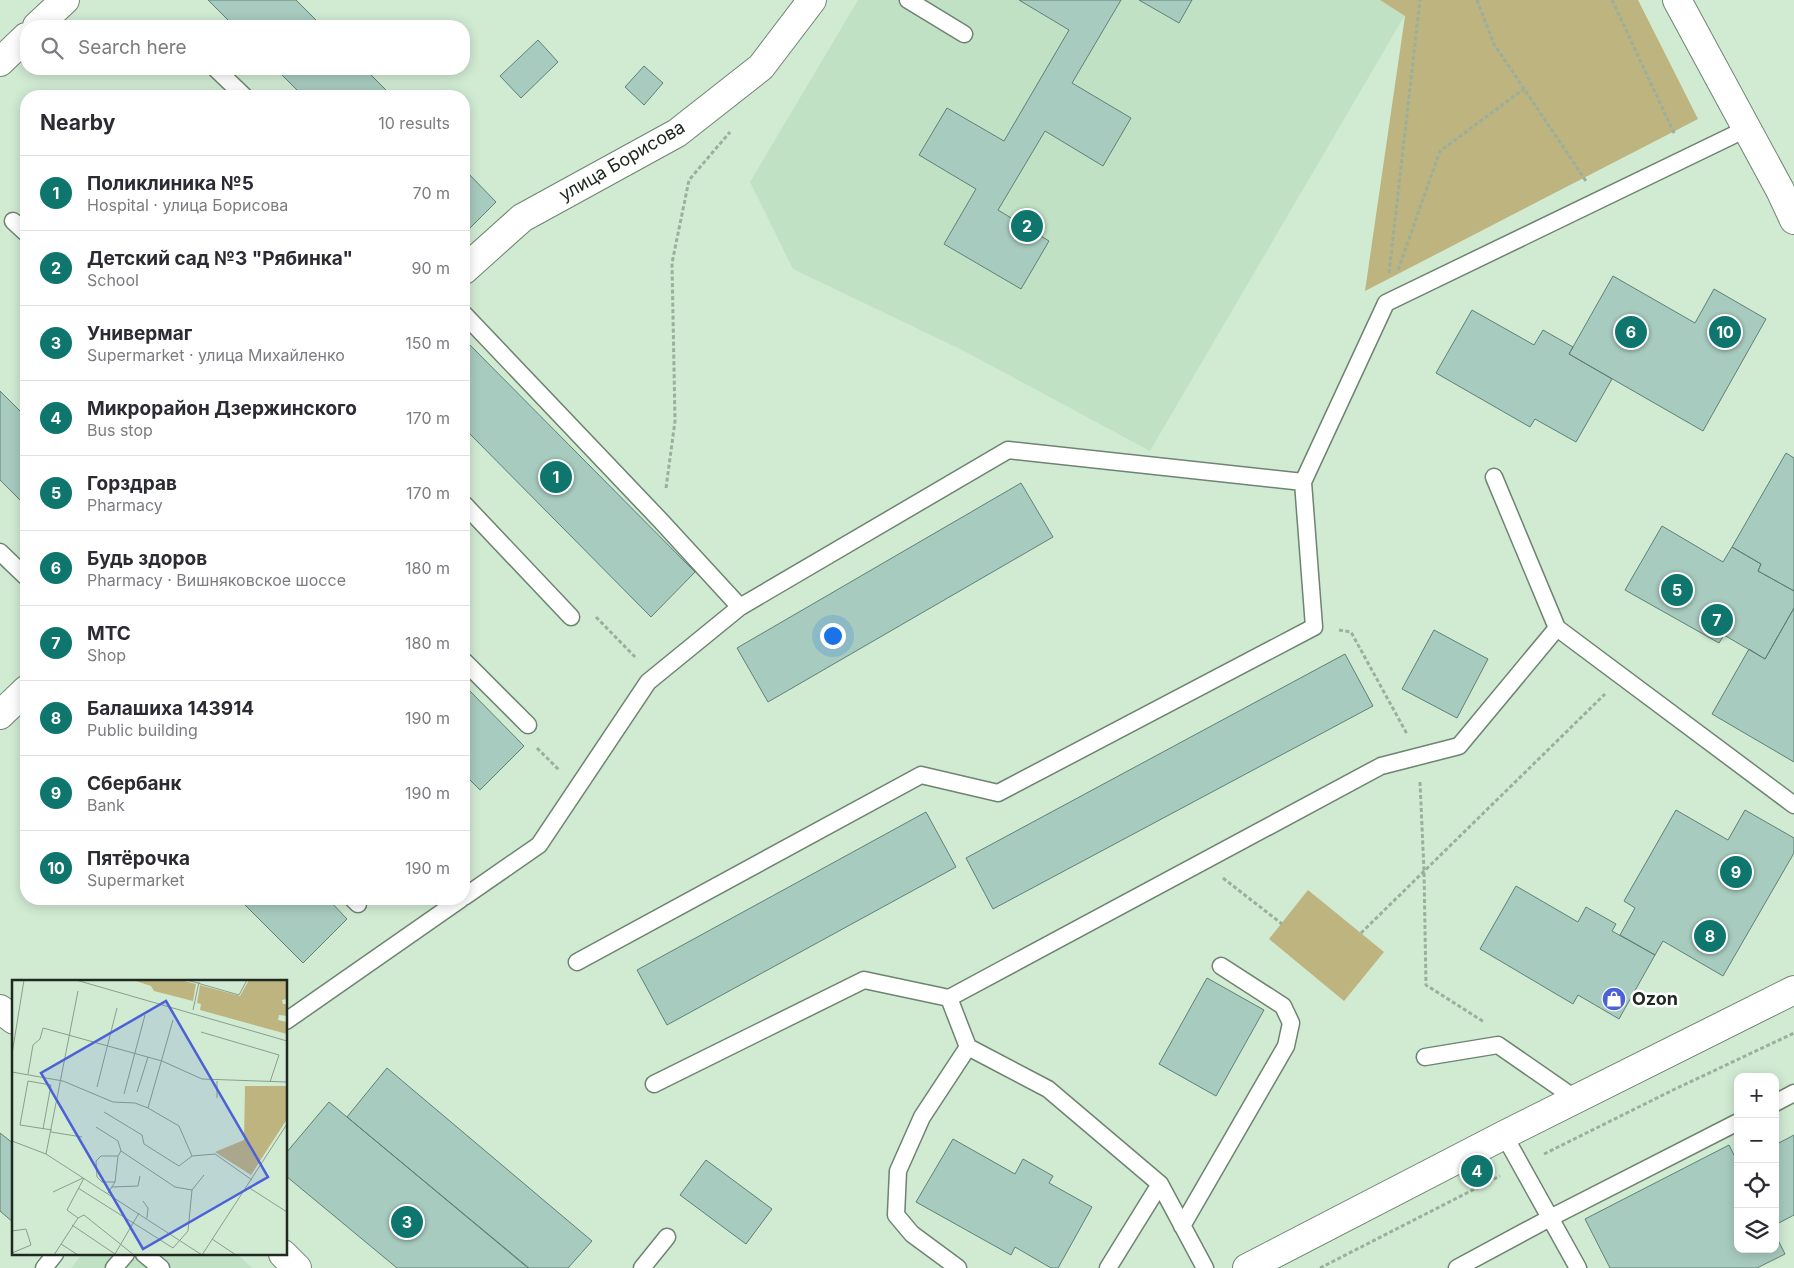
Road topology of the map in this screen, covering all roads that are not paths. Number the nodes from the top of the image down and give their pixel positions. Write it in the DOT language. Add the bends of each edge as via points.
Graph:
graph roads {
  1 [pos="65,0"];
  2 [pos="812,0"];
  3 [pos="908,0"];
  4 [pos="1677,0"];
  5 [pos="43,20"];
  6 [pos="964,34"];
  7 [pos="20,43"];
  8 [pos="0,62"];
  9 [pos="222,75"];
  10 [pos="238,90"];
  11 [pos="1746,128"];
  12 [pos="1787,186"];
  13 [pos="1794,220"];
  14 [pos="13,221"];
  15 [pos="20,228"];
  16 [pos="470,265"];
  17 [pos="470,320"];
  18 [pos="1494,477"];
  19 [pos="1303,482"];
  20 [pos="470,510"];
  21 [pos="0,552"];
  22 [pos="20,571"];
  23 [pos="740,607"];
  24 [pos="571,617"];
  25 [pos="1557,628"];
  26 [pos="470,668"];
  27 [pos="20,696"];
  28 [pos="0,715"];
  29 [pos="528,725"];
  30 [pos="1794,805"];
  31 [pos="470,893"];
  32 [pos="453,905"];
  33 [pos="578,962"];
  34 [pos="1221,966"];
  35 [pos="1794,990"];
  36 [pos="949,998"];
  37 [pos="0,1009"];
  38 [pos="12,1018"];
  39 [pos="288,1020"];
  40 [pos="968,1047"];
  41 [pos="1425,1057"];
  42 [pos="654,1084"];
  43 [pos="1794,1093"];
  44 [pos="1576,1099"];
  45 [pos="1779,1101"];
  46 [pos="1734,1124"];
  47 [pos="1504,1135"];
  48 [pos="1160,1184"];
  49 [pos="1550,1218"];
  50 [pos="1182,1226"];
  51 [pos="667,1237"];
  52 [pos="53,1256"];
  53 [pos="124,1256"];
  54 [pos="146,1256"];
  55 [pos="284,1256"];
  56 [pos="44,1268"];
  57 [pos="114,1268"];
  58 [pos="161,1268"];
  59 [pos="298,1268"];
  60 [pos="642,1268"];
  61 [pos="958,1268"];
  62 [pos="1108,1268"];
  63 [pos="1205,1268"];
  64 [pos="1246,1268"];
  65 [pos="1457,1268"];
  66 [pos="1578,1268"];
  1 -- 5 [label="street"];
  2 -- 16 [label="street, улица Борисова" via="761,67 677,133 522,218"];
  3 -- 6 [label="lane"];
  4 -- 11 [label="street"];
  7 -- 8 [label="street"];
  9 -- 10 [label="lane"];
  11 -- 12 [label="street"];
  11 -- 19 [label="lane" via="1386,303"];
  12 -- 13 [label="street"];
  14 -- 15 [label="lane"];
  17 -- 23 [label="lane"];
  18 -- 25 [label="lane"];
  19 -- 23 [label="lane" via="1008,450"];
  19 -- 33 [label="lane" via="1314,627 998,793 921,775"];
  20 -- 24 [label="lane"];
  21 -- 22 [label="lane"];
  23 -- 31 [label="lane" via="648,682 539,845"];
  25 -- 30 [label="lane"];
  25 -- 36 [label="lane" via="1459,746 1381,766"];
  26 -- 29 [label="lane"];
  27 -- 28 [label="street"];
  32 -- 39 [label="lane"];
  34 -- 50 [label="lane" via="1282,1006 1291,1023 1286,1046"];
  35 -- 44 [label="street"];
  36 -- 40 [label="lane"];
  36 -- 42 [label="lane" via="864,980"];
  37 -- 38 [label="street"];
  40 -- 48 [label="lane" via="1048,1089"];
  40 -- 61 [label="lane" via="922,1117 898,1171 896,1215 912,1234"];
  41 -- 44 [label="lane" via="1498,1045"];
  43 -- 45 [label="lane"];
  44 -- 47 [label="street"];
  46 -- 49 [label="lane"];
  47 -- 49 [label="lane"];
  47 -- 64 [label="street"];
  48 -- 50 [label="lane"];
  48 -- 62 [label="lane"];
  49 -- 65 [label="lane"];
  49 -- 66 [label="lane"];
  50 -- 63 [label="lane"];
  51 -- 60 [label="lane"];
  52 -- 56 [label="lane"];
  53 -- 57 [label="lane"];
  54 -- 58 [label="lane"];
  55 -- 59 [label="street"];
}
